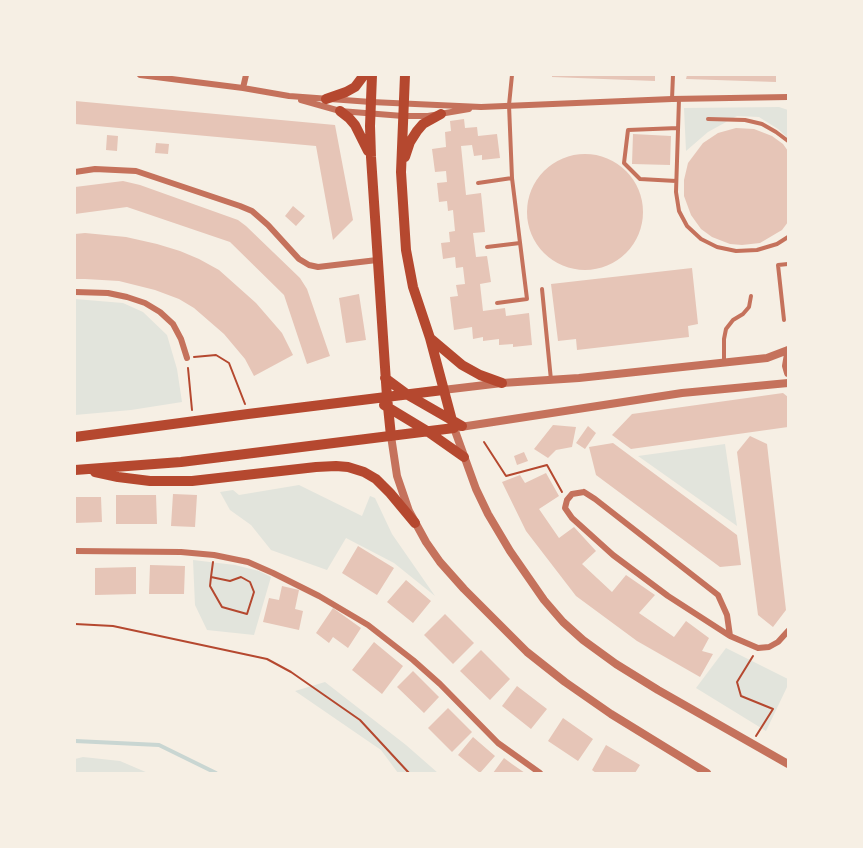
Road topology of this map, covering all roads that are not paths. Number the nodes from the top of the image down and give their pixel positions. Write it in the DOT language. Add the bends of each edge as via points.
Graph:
graph roads {
  1 [pos="140,75"];
  2 [pos="246,75"];
  3 [pos="364,75"];
  4 [pos="372,75"];
  5 [pos="405,75"];
  6 [pos="512,75"];
  7 [pos="673,75"];
  8 [pos="243,88"];
  9 [pos="290,96"];
  10 [pos="326,99"];
  11 [pos="676,99"];
  12 [pos="788,99"];
  13 [pos="371,102"];
  14 [pos="404,103"];
  15 [pos="509,105"];
  16 [pos="481,107"];
  17 [pos="339,111"];
  18 [pos="371,114"];
  19 [pos="441,114"];
  20 [pos="403,116"];
  21 [pos="708,119"];
  22 [pos="678,128"];
  23 [pos="788,141"];
  24 [pos="371,157"];
  25 [pos="75,172"];
  26 [pos="401,172"];
  27 [pos="512,178"];
  28 [pos="676,180"];
  29 [pos="478,183"];
  30 [pos="788,237"];
  31 [pos="520,243"];
  32 [pos="487,247"];
  33 [pos="377,260"];
  34 [pos="788,264"];
  35 [pos="542,289"];
  36 [pos="75,292"];
  37 [pos="751,296"];
  38 [pos="497,303"];
  39 [pos="783,320"];
  40 [pos="430,338"];
  41 [pos="788,352"];
  42 [pos="187,358"];
  43 [pos="724,362"];
  44 [pos="788,373"];
  45 [pos="385,378"];
  46 [pos="551,380"];
  47 [pos="788,383"];
  48 [pos="501,384"];
  49 [pos="443,390"];
  50 [pos="408,395"];
  51 [pos="387,402"];
  52 [pos="456,425"];
  53 [pos="427,431"];
  54 [pos="391,436"];
  55 [pos="75,437"];
  56 [pos="464,457"];
  57 [pos="79,470"];
  58 [pos="415,523"];
  59 [pos="75,551"];
  60 [pos="788,631"];
  61 [pos="730,636"];
  62 [pos="788,764"];
  63 [pos="540,773"];
  64 [pos="707,773"];
  1 -- 8 [label="street"];
  2 -- 8 [label="street"];
  3 -- 10 [label="main road" via="355,87"];
  4 -- 13 [label="main road"];
  5 -- 14 [label="main road"];
  6 -- 15 [label="lane"];
  7 -- 11 [label="lane"];
  8 -- 9 [label="street"];
  9 -- 10 [label="street"];
  9 -- 17 [label="street"];
  10 -- 13 [label="street"];
  11 -- 12 [label="street"];
  11 -- 15 [label="street"];
  11 -- 22 [label="lane"];
  13 -- 14 [label="street"];
  13 -- 18 [label="main road"];
  14 -- 16 [label="street"];
  14 -- 20 [label="main road"];
  15 -- 16 [label="street"];
  15 -- 27 [label="lane"];
  16 -- 19 [label="street"];
  17 -- 18 [label="street"];
  17 -- 24 [label="main road" via="355,125"];
  18 -- 20 [label="street"];
  18 -- 24 [label="main road"];
  19 -- 20 [label="street"];
  19 -- 26 [label="main road" via="423,123 417,131"];
  20 -- 26 [label="main road"];
  21 -- 23 [label="lane" via="762,124"];
  22 -- 28 [label="lane"];
  22 -- 28 [label="lane" via="628,130 624,163 640,179"];
  24 -- 33 [label="main road"];
  25 -- 33 [label="street" via="136,171 240,206 252,211 309,265"];
  26 -- 40 [label="main road" via="407,260"];
  27 -- 29 [label="lane"];
  27 -- 31 [label="lane"];
  28 -- 30 [label="lane" via="679,211 687,226 717,247 757,250"];
  31 -- 32 [label="lane"];
  31 -- 38 [label="lane" via="527,299"];
  33 -- 45 [label="main road"];
  34 -- 39 [label="lane" via="778,265"];
  35 -- 46 [label="lane"];
  36 -- 42 [label="street" via="108,293 145,303 172,324"];
  37 -- 43 [label="lane" via="749,307 726,329"];
  40 -- 48 [label="main road" via="462,365"];
  40 -- 49 [label="main road"];
  41 -- 43 [label="street"];
  41 -- 44 [label="street"];
  43 -- 46 [label="street"];
  45 -- 50 [label="main road"];
  45 -- 51 [label="main road"];
  46 -- 48 [label="street"];
  47 -- 52 [label="street" via="682,393"];
  48 -- 49 [label="street"];
  49 -- 50 [label="main road"];
  49 -- 52 [label="main road"];
  50 -- 51 [label="main road"];
  50 -- 52 [label="main road"];
  51 -- 53 [label="main road"];
  51 -- 54 [label="main road"];
  51 -- 55 [label="main road" via="370,400"];
  52 -- 53 [label="main road"];
  52 -- 56 [label="street"];
  53 -- 54 [label="main road"];
  53 -- 56 [label="main road"];
  54 -- 57 [label="main road" via="181,462"];
  54 -- 58 [label="street" via="400,488"];
  56 -- 62 [label="street" via="488,514 510,551 563,622 616,664"];
  57 -- 58 [label="main road" via="140,480 181,481 348,467 376,479"];
  58 -- 64 [label="street" via="440,562 528,652 611,714"];
  59 -- 63 [label="street" via="214,555 248,562 273,573 368,625 440,684 498,743"];
  60 -- 61 [label="street" via="778,642 758,648"];
  61 -- 61 [label="street" via="727,615 718,595 702,581 584,492 567,500 565,508 572,518 613,555"];
}
